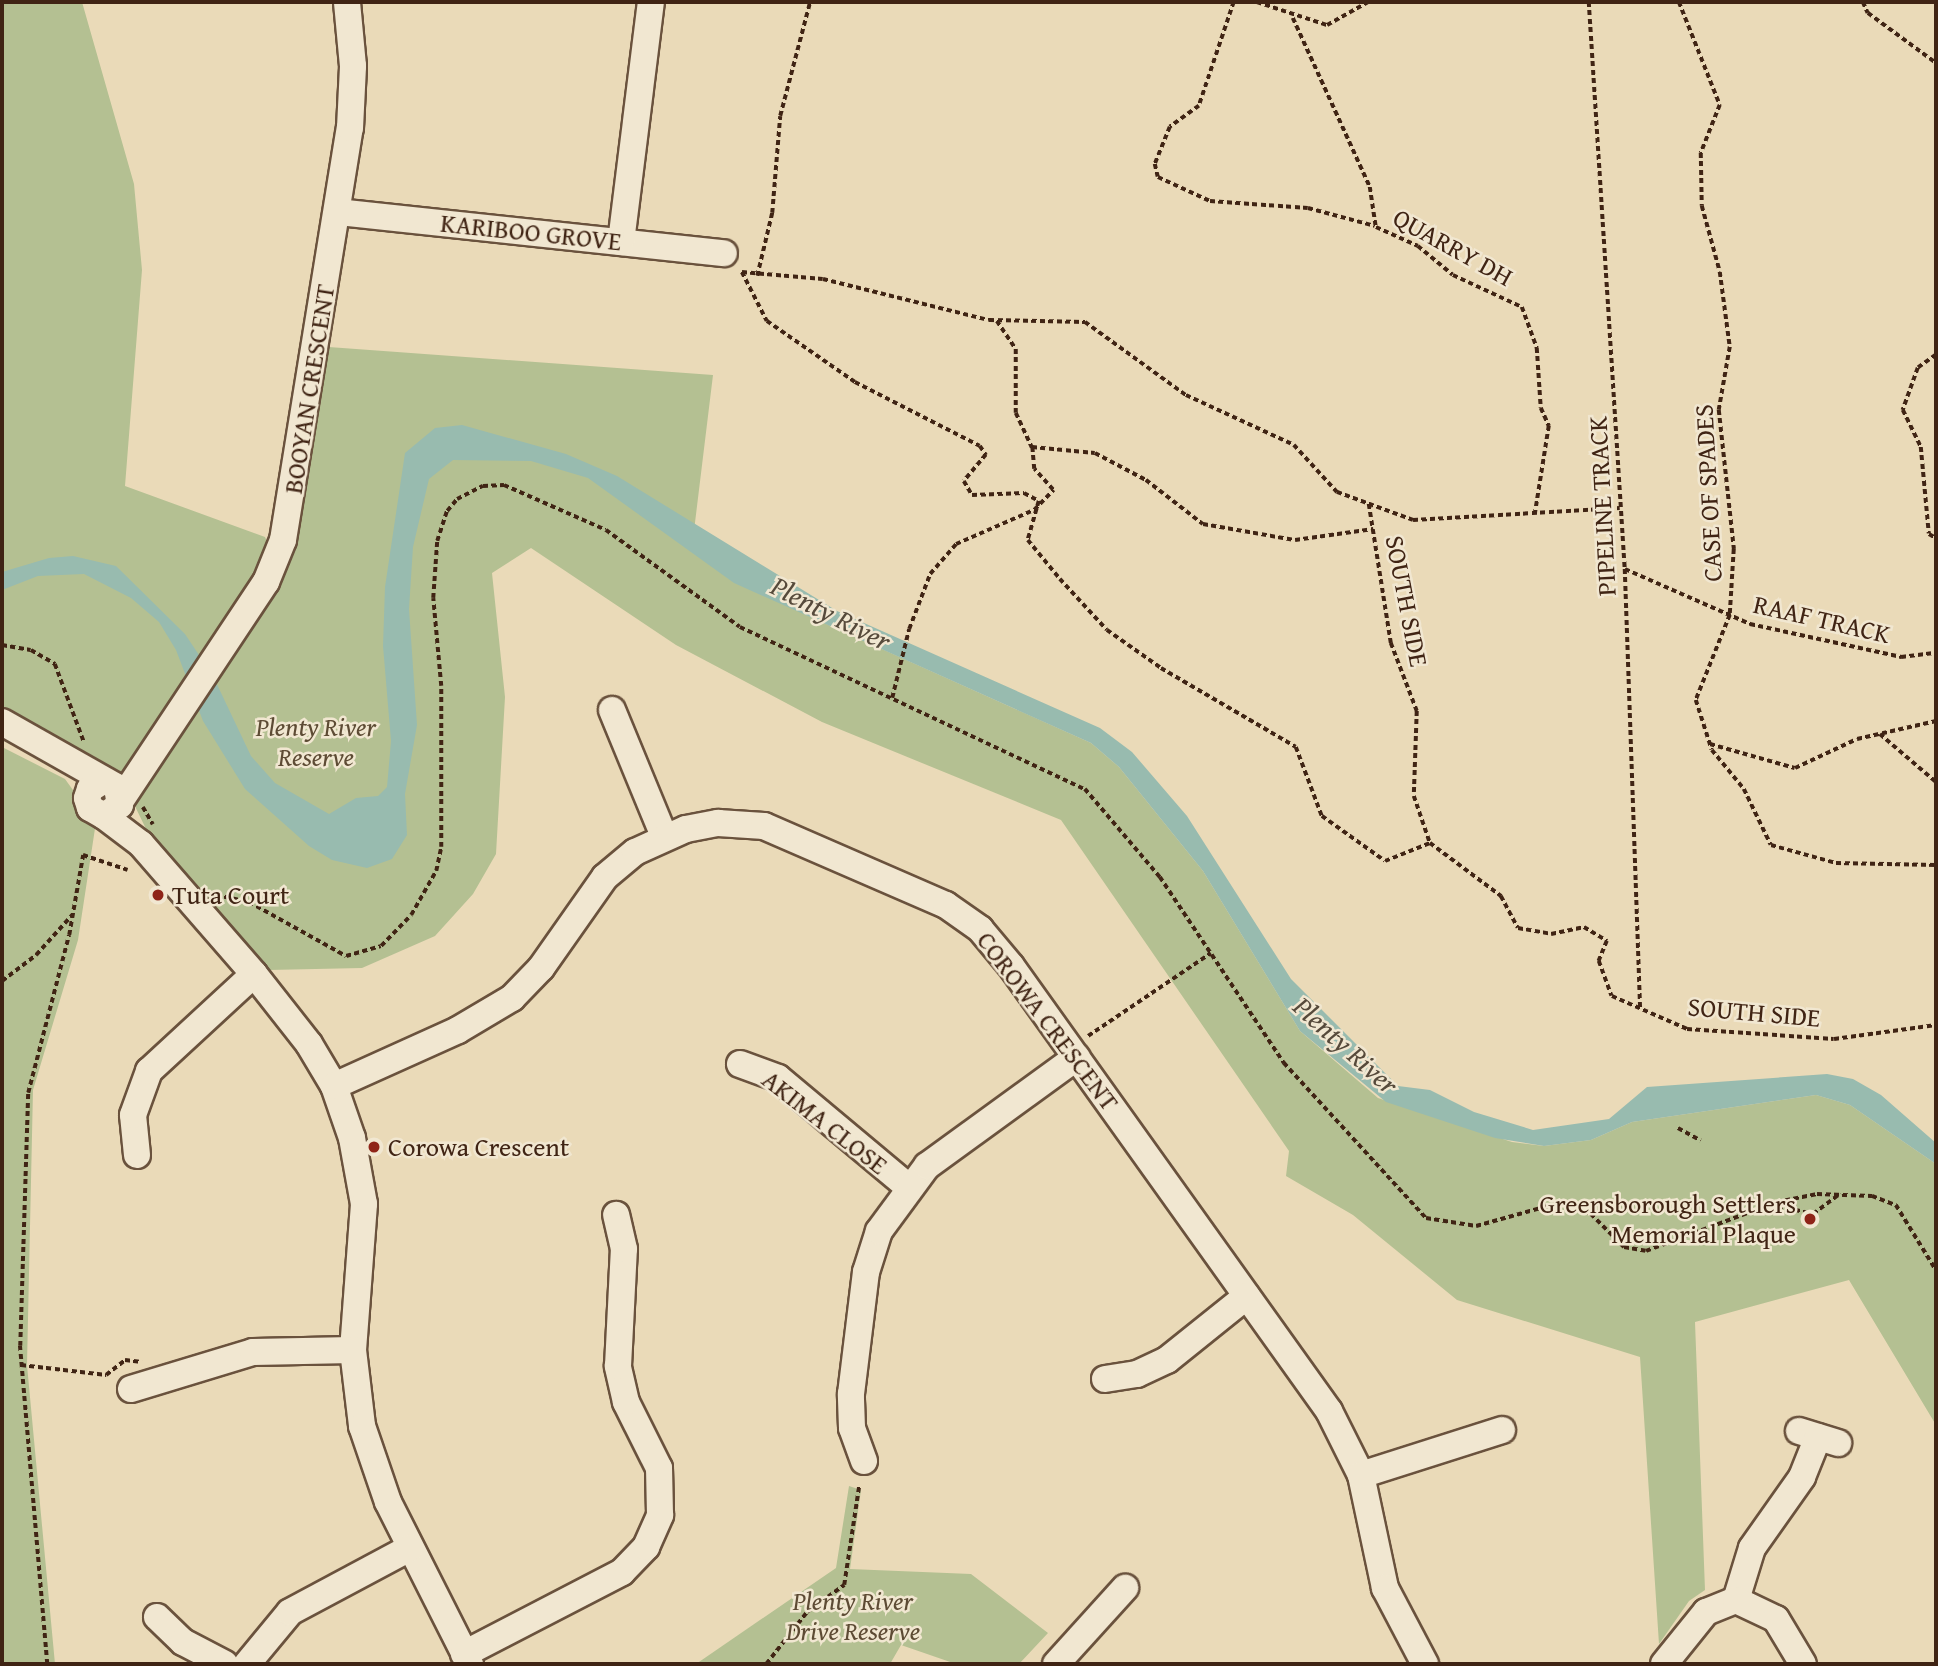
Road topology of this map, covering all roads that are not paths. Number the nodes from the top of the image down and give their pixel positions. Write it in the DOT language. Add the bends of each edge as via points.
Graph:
graph roads {
  1 [pos="347,2"];
  2 [pos="651,2"];
  3 [pos="338,212"];
  4 [pos="621,242"];
  5 [pos="733,266"];
  6 [pos="612,710"];
  7 [pos="2,722"];
  8 [pos="2,741"];
  9 [pos="107,796"];
  10 [pos="664,836"];
  11 [pos="254,974"];
  12 [pos="1080,1048"];
  13 [pos="740,1065"];
  14 [pos="334,1086"];
  15 [pos="136,1155"];
  16 [pos="907,1186"];
  17 [pos="616,1215"];
  18 [pos="1247,1296"];
  19 [pos="354,1350"];
  20 [pos="1105,1379"];
  21 [pos="131,1389"];
  22 [pos="1502,1430"];
  23 [pos="1819,1437"];
  24 [pos="862,1473"];
  25 [pos="1361,1475"];
  26 [pos="410,1548"];
  27 [pos="1125,1588"];
  28 [pos="1737,1600"];
  29 [pos="157,1617"];
  30 [pos="467,1659"];
  31 [pos="1411,1660"];
  32 [pos="225,1664"];
  33 [pos="247,1664"];
  34 [pos="1056,1664"];
  35 [pos="1664,1664"];
  36 [pos="1803,1664"];
  1 -- 3 [label="street, BOOYAN CRESCENT" via="353,93"];
  2 -- 4 [label="street"];
  3 -- 4 [label="street, KARIBOO GROVE"];
  3 -- 9 [label="street, BOOYAN CRESCENT" via="289,512 276,561 157,741"];
  4 -- 5 [label="street, KARIBOO GROVE"];
  6 -- 10 [label="street"];
  7 -- 9 [label="street"];
  8 -- 9 [label="street"];
  9 -- 11 [label="street" via="156,861"];
  10 -- 12 [label="street, COROWA CRESCENT" via="718,823 764,826 946,905 993,943"];
  10 -- 14 [label="street, COROWA CRESCENT" via="605,877 541,968 512,998 458,1030"];
  11 -- 14 [label="street" via="309,1044"];
  11 -- 15 [label="street" via="149,1071 133,1115"];
  12 -- 16 [label="street" via="943,1152"];
  12 -- 18 [label="street, COROWA CRESCENT"];
  13 -- 16 [label="street, AKIMA CLOSE" via="778,1078"];
  14 -- 19 [label="street" via="352,1138 364,1204"];
  16 -- 24 [label="street" via="879,1231 864,1283 850,1413"];
  17 -- 30 [label="street" via="624,1248 618,1366 626,1402 659,1468 660,1515 646,1547 622,1572"];
  18 -- 20 [label="street" via="1167,1360 1137,1374"];
  18 -- 25 [label="street, COROWA CRESCENT" via="1329,1411"];
  19 -- 21 [label="street" via="253,1352"];
  19 -- 26 [label="street" via="369,1452"];
  22 -- 25 [label="street"];
  23 -- 28 [label="street" via="1802,1477 1752,1548"];
  25 -- 31 [label="street, COROWA CRESCENT" via="1382,1578"];
  26 -- 30 [label="street"];
  26 -- 33 [label="street" via="290,1612"];
  27 -- 34 [label="street"];
  28 -- 35 [label="street" via="1706,1612"];
  28 -- 36 [label="street" via="1776,1619"];
  29 -- 32 [label="street" via="183,1642"];
}
